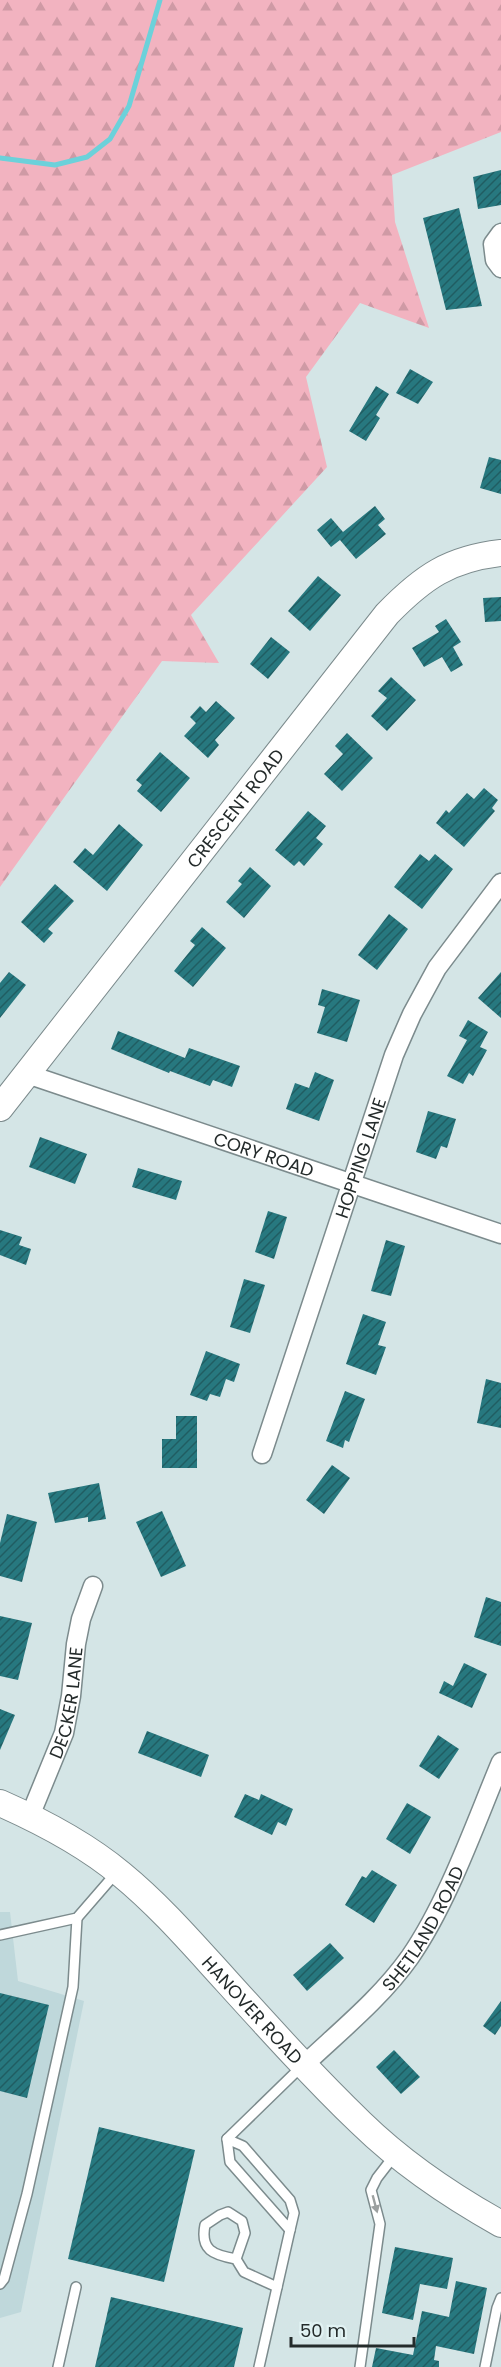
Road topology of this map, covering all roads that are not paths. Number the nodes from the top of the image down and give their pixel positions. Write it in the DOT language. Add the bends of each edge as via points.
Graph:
graph roads {
  1 [pos="501,232"];
  2 [pos="501,268"];
  3 [pos="501,553"];
  4 [pos="501,883"];
  5 [pos="27,1074"];
  6 [pos="0,1108"];
  7 [pos="351,1182"];
  8 [pos="501,1234"];
  9 [pos="261,1454"];
  10 [pos="93,1586"];
  11 [pos="501,1762"];
  12 [pos="0,1803"];
  13 [pos="30,1816"];
  14 [pos="117,1871"];
  15 [pos="77,1918"];
  16 [pos="0,1935"];
  17 [pos="304,2065"];
  18 [pos="227,2139"];
  19 [pos="396,2154"];
  20 [pos="501,2224"];
  21 [pos="290,2230"];
  22 [pos="236,2259"];
  23 [pos="0,2284"];
  24 [pos="76,2287"];
  25 [pos="277,2287"];
  26 [pos="501,2298"];
  27 [pos="58,2367"];
  28 [pos="259,2367"];
  29 [pos="360,2367"];
  30 [pos="485,2367"];
  1 -- 2 [label="street" via="493,244 495,260"];
  3 -- 5 [label="street, CRESCENT ROAD" via="448,565 408,592 387,614"];
  4 -- 7 [label="street, HOPPING LANE" via="437,968 412,1014"];
  5 -- 6 [label="street, CRESCENT ROAD"];
  5 -- 7 [label="street, CORY ROAD"];
  7 -- 8 [label="street, CORY ROAD"];
  7 -- 9 [label="street, HOPPING LANE"];
  10 -- 13 [label="street, DECKER LANE" via="81,1619 64,1733"];
  11 -- 17 [label="street, SHETLAND ROAD" via="432,1920 409,1958 378,1995"];
  12 -- 13 [label="street, HANOVER ROAD"];
  13 -- 14 [label="street, HANOVER ROAD"];
  14 -- 15 [label="lane"];
  14 -- 17 [label="street, HANOVER ROAD" via="179,1929"];
  15 -- 16 [label="lane"];
  15 -- 23 [label="lane" via="73,1987 27,2193"];
  17 -- 18 [label="lane"];
  17 -- 19 [label="street, HANOVER ROAD"];
  18 -- 21 [label="lane" via="230,2162"];
  18 -- 21 [label="lane" via="243,2146 290,2200 294,2213"];
  19 -- 20 [label="street, HANOVER ROAD" via="431,2181"];
  19 -- 29 [label="lane, one-way" via="371,2190 380,2224"];
  21 -- 25 [label="lane"];
  22 -- 22 [label="lane" via="215,2255 203,2237 205,2224 228,2212 242,2221 245,2233"];
  22 -- 25 [label="lane" via="244,2272"];
  24 -- 27 [label="lane"];
  25 -- 28 [label="lane"];
  26 -- 30 [label="lane"];
}
